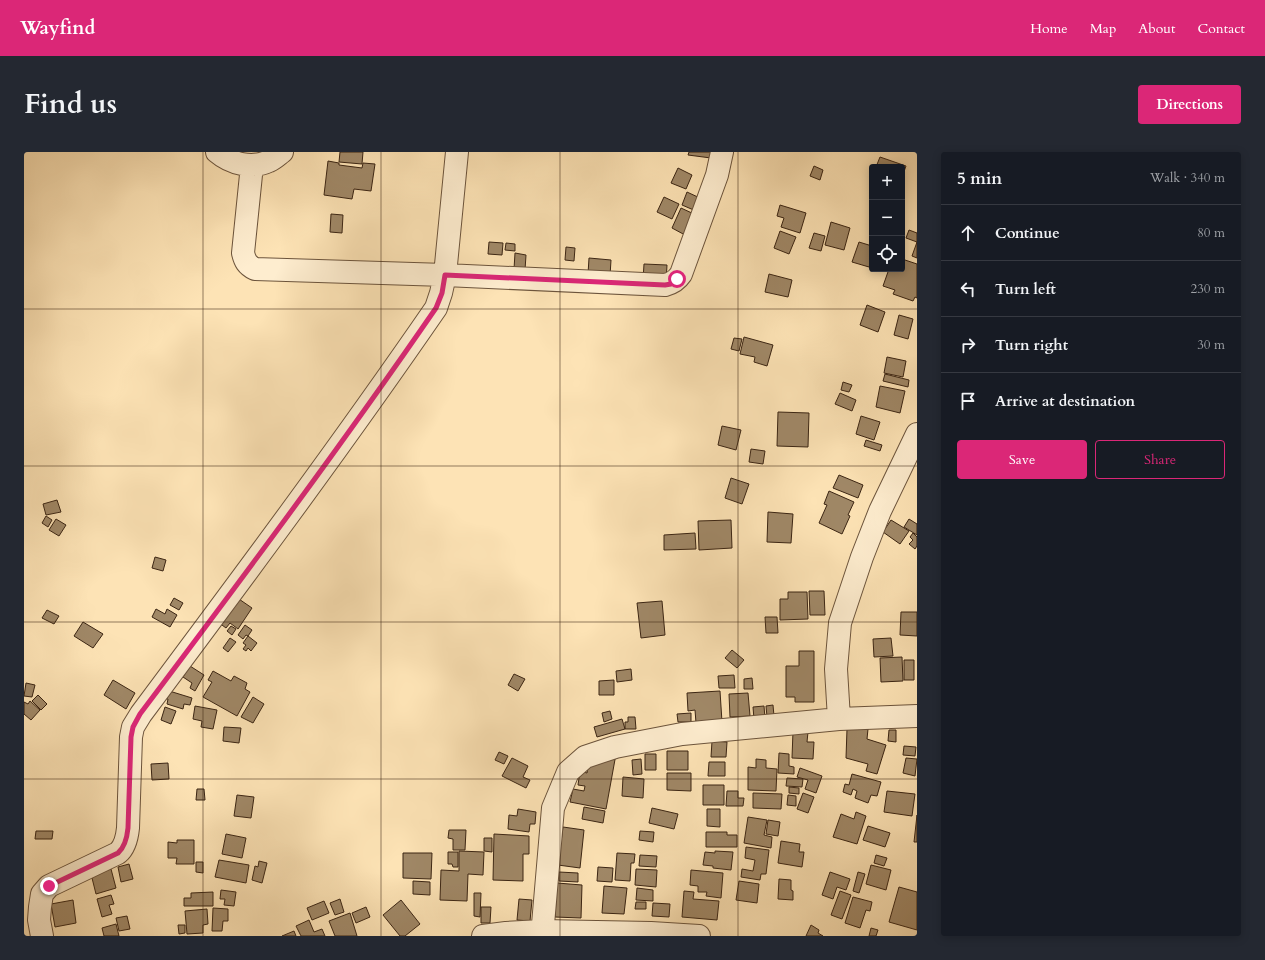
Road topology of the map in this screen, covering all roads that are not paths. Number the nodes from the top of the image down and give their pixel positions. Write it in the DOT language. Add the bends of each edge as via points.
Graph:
graph roads {
  1 [pos="217,152"];
  2 [pos="282,152"];
  3 [pos="457,152"];
  4 [pos="722,152"];
  5 [pos="252,165"];
  6 [pos="445,275"];
  7 [pos="917,434"];
  8 [pos="917,716"];
  9 [pos="839,720"];
  10 [pos="49,886"];
  11 [pos="24,891"];
  12 [pos="542,933"];
  13 [pos="42,936"];
  14 [pos="483,936"];
  15 [pos="699,936"];
  1 -- 5 [label="street" via="233,162"];
  2 -- 5 [label="street" via="270,161"];
  3 -- 6 [label="street"];
  4 -- 6 [label="street" via="717,176 681,274 671,284"];
  5 -- 6 [label="street" via="243,253 245,261 254,269"];
  6 -- 10 [label="street" via="436,308 379,391 258,558 140,714 131,737 128,828 123,849"];
  7 -- 9 [label="street" via="880,511 840,623 836,669"];
  8 -- 9 [label="street"];
  9 -- 12 [label="street" via="682,734 615,747 586,757 568,772 553,808"];
  10 -- 11 [label="street"];
  10 -- 13 [label="street" via="42,894 40,907"];
  12 -- 14 [label="street"];
  12 -- 15 [label="street" via="651,933"];
}
